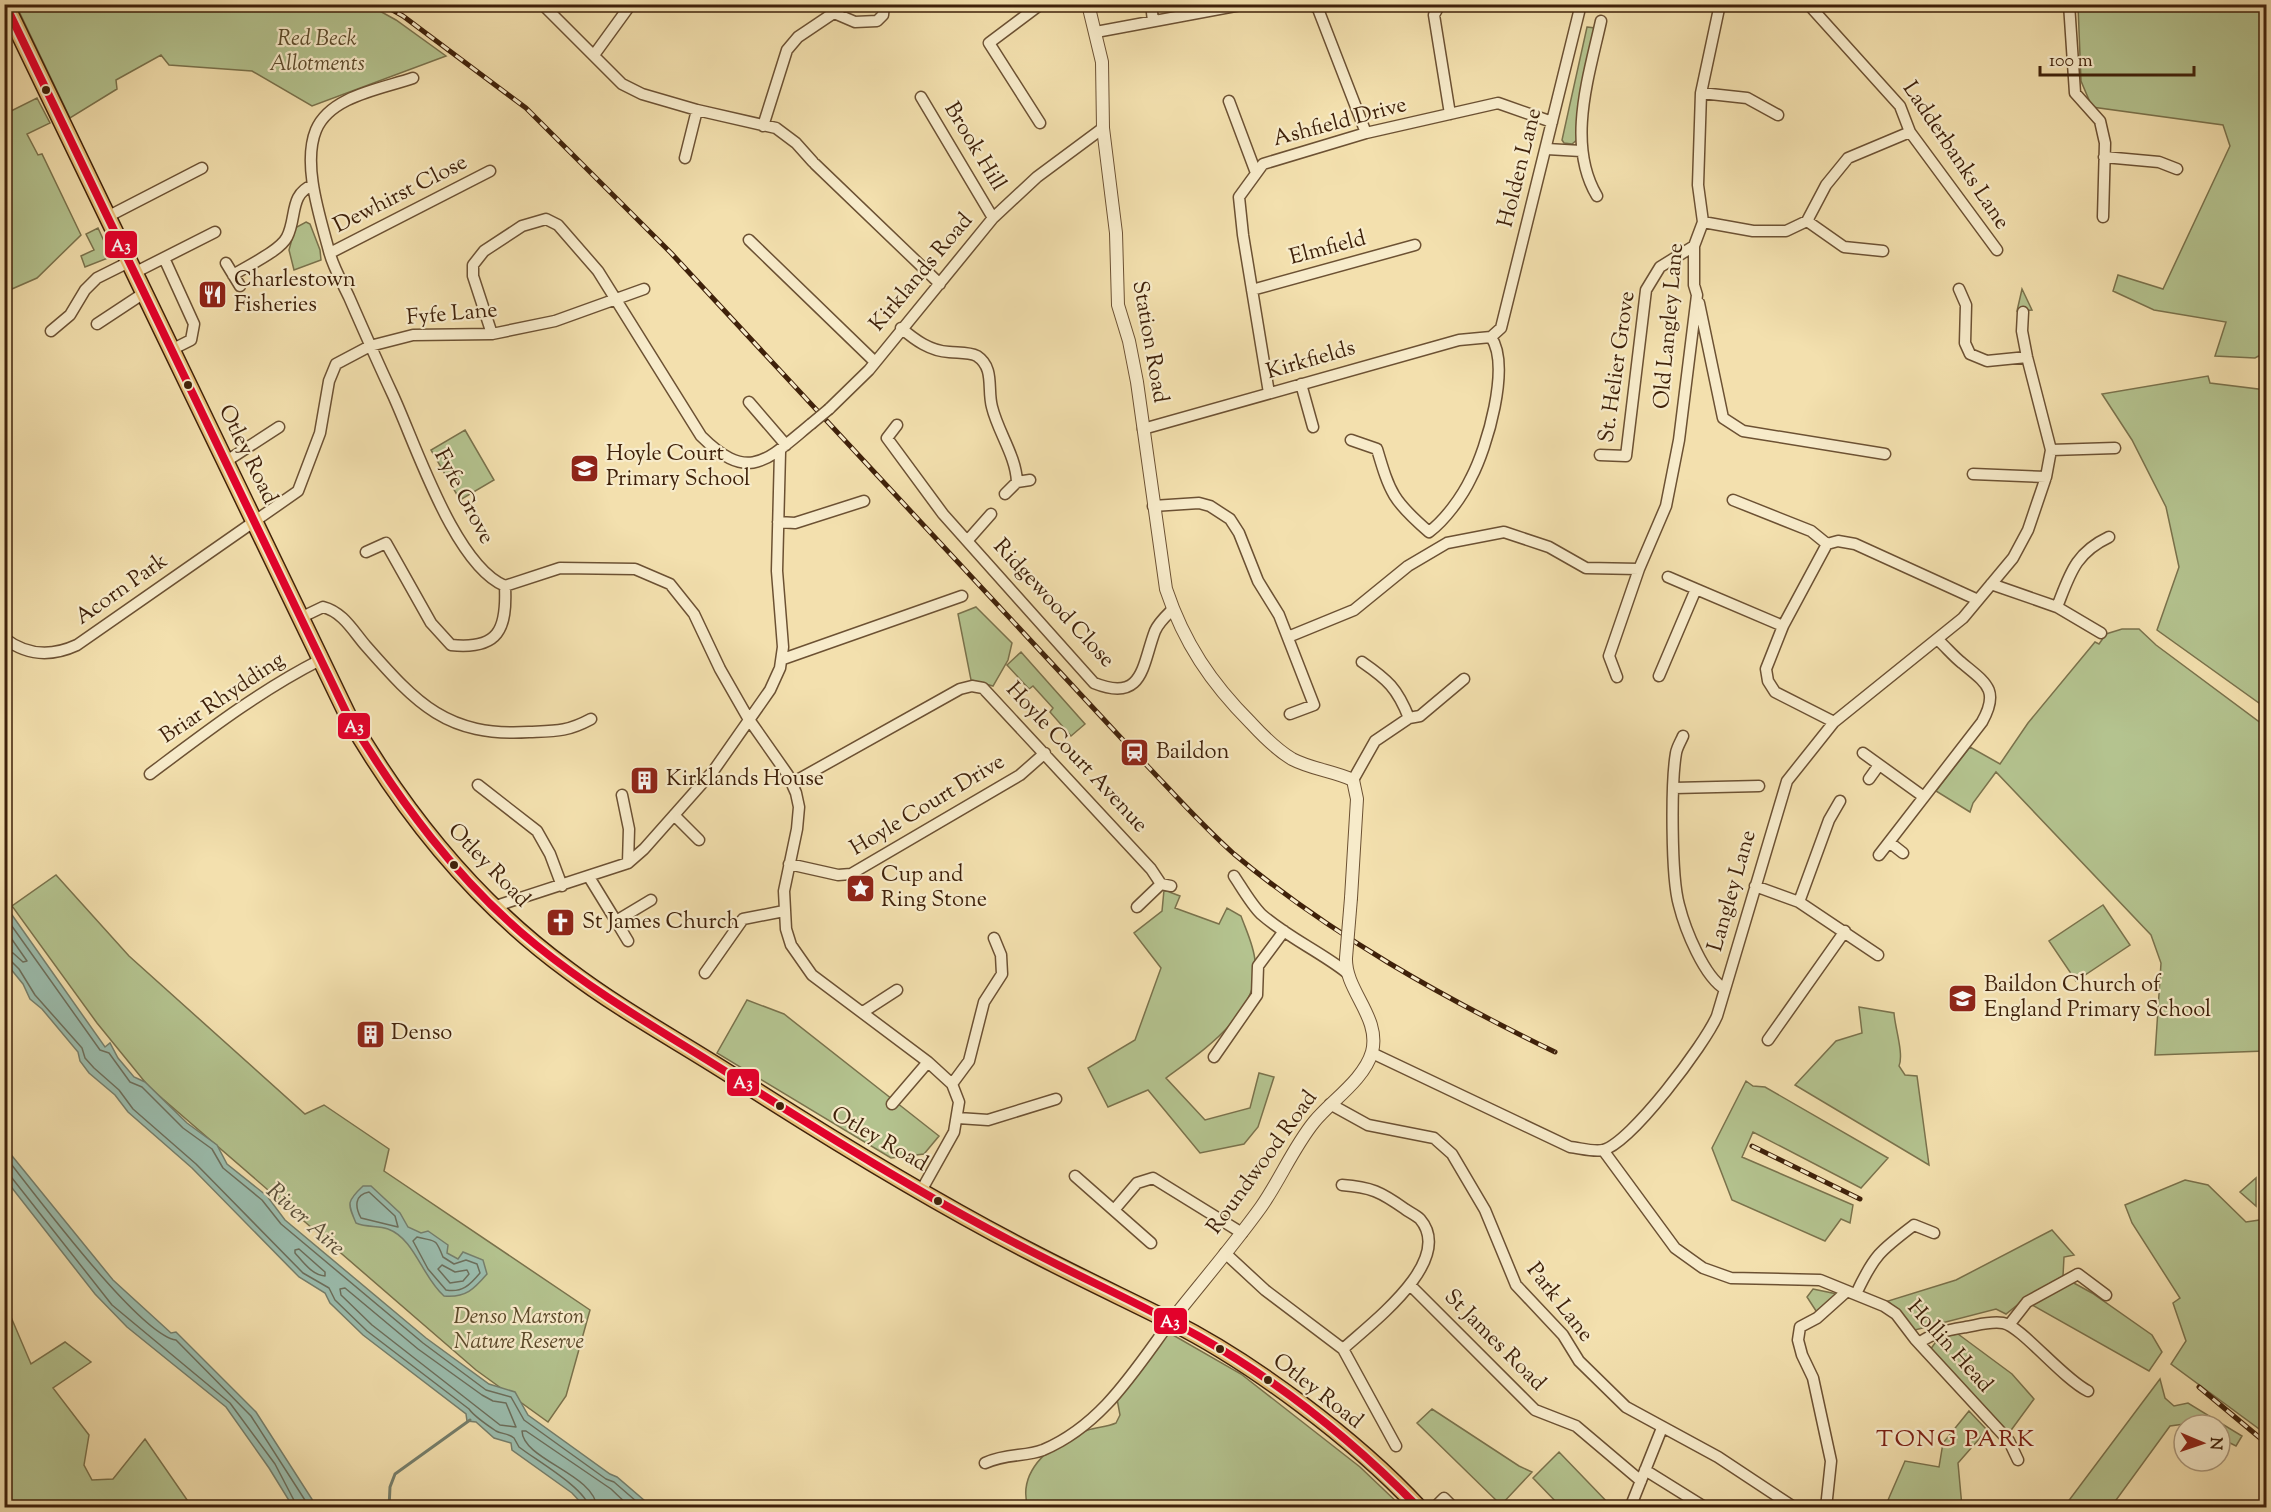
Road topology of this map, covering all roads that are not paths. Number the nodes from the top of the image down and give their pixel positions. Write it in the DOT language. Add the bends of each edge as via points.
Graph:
graph roads {
  1 [pos="5,4"];
  2 [pos="542,4"];
  3 [pos="631,4"];
  4 [pos="847,4"];
  5 [pos="884,4"];
  6 [pos="1041,4"];
  7 [pos="1088,4"];
  8 [pos="1151,4"];
  9 [pos="1246,4"];
  10 [pos="1311,4"];
  11 [pos="1440,4"];
  12 [pos="1581,4"];
  13 [pos="1720,4"];
  14 [pos="1808,4"];
  15 [pos="2069,4"];
  16 [pos="834,13"];
  17 [pos="1154,21"];
  18 [pos="1601,21"];
  19 [pos="1096,32"];
  20 [pos="594,55"];
  21 [pos="413,78"];
  22 [pos="1701,93"];
  23 [pos="921,97"];
  24 [pos="1229,101"];
  25 [pos="697,110"];
  26 [pos="1450,114"];
  27 [pos="1779,115"];
  28 [pos="1552,122"];
  29 [pos="1040,123"];
  30 [pos="763,126"];
  31 [pos="1103,128"];
  32 [pos="1910,132"];
  33 [pos="1366,133"];
  34 [pos="1547,149"];
  35 [pos="1581,151"];
  36 [pos="2104,157"];
  37 [pos="685,158"];
  38 [pos="202,168"];
  39 [pos="2177,169"];
  40 [pos="490,171"];
  41 [pos="1256,173"];
  42 [pos="313,185"];
  43 [pos="1597,196"];
  44 [pos="107,217"];
  45 [pos="2103,217"];
  46 [pos="993,218"];
  47 [pos="1807,220"];
  48 [pos="1703,222"];
  49 [pos="215,232"];
  50 [pos="749,240"];
  51 [pos="1415,245"];
  52 [pos="1694,246"];
  53 [pos="1997,250"];
  54 [pos="1882,251"];
  55 [pos="330,253"];
  56 [pos="164,258"];
  57 [pos="226,263"];
  58 [pos="131,267"];
  59 [pos="233,275"];
  60 [pos="940,284"];
  61 [pos="240,286"];
  62 [pos="644,289"];
  63 [pos="1959,289"];
  64 [pos="1252,290"];
  65 [pos="144,293"];
  66 [pos="1697,295"];
  67 [pos="615,298"];
  68 [pos="2023,312"];
  69 [pos="97,324"];
  70 [pos="901,328"];
  71 [pos="51,331"];
  72 [pos="492,334"];
  73 [pos="1491,337"];
  74 [pos="370,346"];
  75 [pos="171,350"];
  76 [pos="2026,357"];
  77 [pos="874,361"];
  78 [pos="1301,384"];
  79 [pos="1269,393"];
  80 [pos="749,402"];
  81 [pos="897,425"];
  82 [pos="1313,427"];
  83 [pos="279,428"];
  84 [pos="1143,429"];
  85 [pos="1351,440"];
  86 [pos="783,448"];
  87 [pos="2115,448"];
  88 [pos="2050,450"];
  89 [pos="1885,454"];
  90 [pos="1600,455"];
  91 [pos="225,462"];
  92 [pos="1973,474"];
  93 [pos="2046,477"];
  94 [pos="1030,480"];
  95 [pos="1017,482"];
  96 [pos="1005,494"];
  97 [pos="1733,500"];
  98 [pos="864,501"];
  99 [pos="1153,506"];
  100 [pos="991,514"];
  101 [pos="778,522"];
  102 [pos="254,523"];
  103 [pos="2109,537"];
  104 [pos="968,540"];
  105 [pos="1827,544"];
  106 [pos="366,552"];
  107 [pos="1639,569"];
  108 [pos="1668,578"];
  109 [pos="1991,584"];
  110 [pos="505,586"];
  111 [pos="1696,589"];
  112 [pos="962,596"];
  113 [pos="1978,600"];
  114 [pos="2057,607"];
  115 [pos="1173,609"];
  116 [pos="300,618"];
  117 [pos="1783,626"];
  118 [pos="2101,633"];
  119 [pos="4,638"];
  120 [pos="1288,638"];
  121 [pos="1937,639"];
  122 [pos="783,659"];
  123 [pos="320,660"];
  124 [pos="1362,662"];
  125 [pos="1659,676"];
  126 [pos="1617,677"];
  127 [pos="1464,679"];
  128 [pos="1290,714"];
  129 [pos="748,718"];
  130 [pos="1409,718"];
  131 [pos="591,719"];
  132 [pos="1834,722"];
  133 [pos="1683,736"];
  134 [pos="1045,753"];
  135 [pos="1863,753"];
  136 [pos="1879,765"];
  137 [pos="150,774"];
  138 [pos="1869,779"];
  139 [pos="1353,780"];
  140 [pos="792,783"];
  141 [pos="478,785"];
  142 [pos="1759,786"];
  143 [pos="1674,788"];
  144 [pos="622,795"];
  145 [pos="1924,797"];
  146 [pos="1840,801"];
  147 [pos="674,815"];
  148 [pos="699,840"];
  149 [pos="1888,842"];
  150 [pos="1903,853"];
  151 [pos="1879,855"];
  152 [pos="628,863"];
  153 [pos="789,864"];
  154 [pos="1234,876"];
  155 [pos="589,877"];
  156 [pos="562,886"];
  157 [pos="1755,886"];
  158 [pos="651,900"];
  159 [pos="1799,902"];
  160 [pos="493,907"];
  161 [pos="1137,907"];
  162 [pos="784,911"];
  163 [pos="616,921"];
  164 [pos="1284,932"];
  165 [pos="1845,932"];
  166 [pos="994,938"];
  167 [pos="628,941"];
  168 [pos="1878,955"];
  169 [pos="1346,972"];
  170 [pos="705,973"];
  171 [pos="1725,989"];
  172 [pos="897,990"];
  173 [pos="863,1012"];
  174 [pos="1768,1040"];
  175 [pos="1372,1053"];
  176 [pos="1214,1058"];
  177 [pos="928,1062"];
  178 [pos="952,1084"];
  179 [pos="1056,1099"];
  180 [pos="892,1104"];
  181 [pos="1330,1104"];
  182 [pos="958,1118"];
  183 [pos="1603,1150"];
  184 [pos="1075,1176"];
  185 [pos="1342,1185"];
  186 [pos="921,1191"];
  187 [pos="1114,1210"];
  188 [pos="1242,1233"];
  189 [pos="1934,1233"];
  190 [pos="1151,1243"];
  191 [pos="1225,1253"];
  192 [pos="1410,1285"];
  193 [pos="1851,1293"];
  194 [pos="2106,1294"];
  195 [pos="1171,1321"];
  196 [pos="2009,1325"];
  197 [pos="1919,1343"];
  198 [pos="1343,1349"];
  199 [pos="2088,1391"];
  200 [pos="1662,1428"];
  201 [pos="1396,1446"];
  202 [pos="2018,1460"];
  203 [pos="985,1463"];
  204 [pos="1645,1470"];
  205 [pos="1641,1481"];
  206 [pos="1414,1506"];
  207 [pos="1434,1508"];
  208 [pos="1454,1508"];
  209 [pos="1630,1508"];
  210 [pos="1706,1508"];
  211 [pos="1795,1508"];
  212 [pos="1826,1508"];
  1 -- 44 [label="main road, Otley Road"];
  2 -- 20 [label="street"];
  3 -- 20 [label="street"];
  4 -- 16 [label="street"];
  5 -- 16 [label="street" via="883,15 877,21 855,22"];
  6 -- 29 [label="street" via="989,43"];
  7 -- 19 [label="street, Station Road"];
  8 -- 17 [label="street"];
  9 -- 17 [label="street"];
  10 -- 33 [label="street" via="1318,9"];
  11 -- 26 [label="street" via="1434,15"];
  12 -- 28 [label="street, Holden Lane"];
  13 -- 22 [label="street, Old Langley Lane"];
  14 -- 32 [label="street, Ladderbanks Lane" via="1900,106"];
  15 -- 36 [label="street" via="2075,93 2100,121"];
  16 -- 30 [label="street" via="798,37 788,50"];
  17 -- 19 [label="street"];
  18 -- 35 [label="street" via="1586,93"];
  19 -- 31 [label="street, Station Road" via="1102,62"];
  20 -- 25 [label="street" via="622,84"];
  21 -- 42 [label="street, Fyfe Grove" via="351,99 322,119 311,149"];
  22 -- 27 [label="street" via="1747,98"];
  22 -- 48 [label="street, Old Langley Lane" via="1698,185"];
  23 -- 46 [label="street, Brook Hill"];
  24 -- 41 [label="street"];
  25 -- 30 [label="street"];
  25 -- 37 [label="street"];
  26 -- 28 [label="street, Ashfield Drive" via="1498,103"];
  26 -- 33 [label="street, Ashfield Drive"];
  28 -- 34 [label="street, Holden Lane"];
  30 -- 60 [label="street" via="776,128 796,143"];
  31 -- 46 [label="street, Kirklands Road" via="1037,177"];
  31 -- 84 [label="street, Station Road" via="1116,233 1118,305 1129,341"];
  32 -- 47 [label="street" via="1848,158 1826,185"];
  32 -- 53 [label="street, Ladderbanks Lane"];
  33 -- 41 [label="street, Ashfield Drive" via="1263,164"];
  34 -- 35 [label="street"];
  34 -- 73 [label="street, Holden Lane" via="1501,328"];
  35 -- 43 [label="street" via="1588,180"];
  36 -- 39 [label="street" via="2159,162"];
  36 -- 45 [label="street"];
  38 -- 44 [label="street"];
  40 -- 55 [label="street, Dewhirst Close"];
  41 -- 64 [label="street, Ashfield Drive" via="1239,197"];
  42 -- 55 [label="street, Fyfe Grove"];
  42 -- 59 [label="street" via="296,199 290,231 282,245"];
  44 -- 58 [label="main road, Otley Road"];
  46 -- 60 [label="street, Kirklands Road"];
  47 -- 48 [label="street" via="1786,231 1754,231"];
  47 -- 54 [label="street" via="1844,247"];
  48 -- 52 [label="street, Old Langley Lane"];
  49 -- 56 [label="street"];
  50 -- 77 [label="street"];
  51 -- 64 [label="street, Elmfield"];
  52 -- 66 [label="street, Old Langley Lane"];
  52 -- 90 [label="street, St. Helier Grove" via="1660,267 1646,290 1626,456"];
  55 -- 74 [label="street, Fyfe Grove"];
  56 -- 58 [label="street"];
  56 -- 75 [label="street" via="194,324 191,340"];
  57 -- 59 [label="street"];
  58 -- 65 [label="main road, Otley Road"];
  58 -- 71 [label="street" via="97,278 70,315"];
  59 -- 61 [label="street"];
  60 -- 70 [label="street, Kirklands Road"];
  62 -- 67 [label="street, Fyfe Lane"];
  63 -- 76 [label="street" via="1962,351 1987,361"];
  64 -- 79 [label="street, Ashfield Drive"];
  65 -- 69 [label="street"];
  65 -- 75 [label="main road, Otley Road"];
  66 -- 89 [label="street" via="1724,418 1743,431"];
  66 -- 107 [label="street, Old Langley Lane" via="1679,440 1666,506"];
  67 -- 72 [label="street, Fyfe Lane" via="555,321"];
  67 -- 72 [label="street, Kirklands Road" via="558,225 546,219 534,221 484,251 473,265"];
  67 -- 86 [label="street, Kirklands Road" via="701,436 720,455 734,462 751,463"];
  68 -- 76 [label="street, Langley Lane"];
  70 -- 77 [label="street, Kirklands Road"];
  70 -- 95 [label="street" via="935,350 975,355 983,361 989,371 992,406"];
  72 -- 74 [label="street, Fyfe Lane" via="413,336"];
  73 -- 78 [label="street, Kirkfields" via="1458,340"];
  73 -- 85 [label="street" via="1497,347 1499,372 1491,420 1471,478 1439,525 1429,532 1405,512 1389,491 1377,449"];
  74 -- 102 [label="street, Fyfe Lane" via="336,364 320,433 298,491"];
  74 -- 110 [label="street, Fyfe Grove" via="451,523 475,562 494,582"];
  75 -- 91 [label="main road, Otley Road"];
  76 -- 88 [label="street, Langley Lane" via="2046,422"];
  77 -- 86 [label="street, Kirklands Road, bridge" via="829,409"];
  78 -- 79 [label="street, Kirkfields"];
  78 -- 82 [label="street"];
  79 -- 84 [label="street, Kirkfields"];
  80 -- 86 [label="street"];
  81 -- 104 [label="street, Ridgewood Close" via="886,438 930,498"];
  83 -- 91 [label="street"];
  84 -- 99 [label="street, Station Road"];
  86 -- 101 [label="street"];
  87 -- 88 [label="street"];
  88 -- 93 [label="street, Langley Lane"];
  91 -- 102 [label="main road, Otley Road"];
  92 -- 93 [label="street"];
  93 -- 109 [label="street, Langley Lane" via="2021,543"];
  94 -- 95 [label="street"];
  95 -- 96 [label="street"];
  97 -- 105 [label="street" via="1812,531"];
  98 -- 101 [label="street" via="795,523"];
  99 -- 115 [label="street, Station Road" via="1161,567"];
  99 -- 120 [label="street" via="1199,503 1230,519"];
  100 -- 104 [label="street, Ridgewood Close"];
  101 -- 122 [label="street"];
  102 -- 116 [label="main road, Otley Road"];
  102 -- 119 [label="street, Acorn Park" via="77,645 52,654 39,653 24,650"];
  103 -- 114 [label="street" via="2091,545 2072,567"];
  104 -- 115 [label="street, Ridgewood Close" via="1094,683 1107,688 1128,687 1139,678 1155,630"];
  105 -- 113 [label="street" via="1855,544"];
  105 -- 117 [label="street"];
  106 -- 110 [label="street" via="390,541 431,623 451,645 471,647 490,641 503,626 507,614"];
  107 -- 120 [label="street" via="1586,568 1550,547 1504,532 1448,543 1408,566 1354,610"];
  107 -- 126 [label="street, Old Langley Lane" via="1609,656"];
  108 -- 111 [label="street"];
  109 -- 113 [label="street, Langley Lane"];
  109 -- 114 [label="street"];
  110 -- 129 [label="street" via="560,568 611,567 635,569 670,584 694,614"];
  111 -- 117 [label="street"];
  111 -- 125 [label="street"];
  112 -- 122 [label="street"];
  113 -- 121 [label="street, Langley Lane"];
  114 -- 118 [label="street"];
  115 -- 139 [label="street, Station Road" via="1221,693 1282,751 1309,766"];
  116 -- 123 [label="main road, Otley Road"];
  116 -- 131 [label="street" via="323,607 335,610 428,709 464,728 512,733 570,730"];
  117 -- 132 [label="street" via="1766,669 1768,681 1775,692"];
  120 -- 128 [label="street" via="1314,705"];
  121 -- 132 [label="street, Langley Lane"];
  121 -- 145 [label="street" via="1985,682 1991,705"];
  122 -- 129 [label="street" via="770,690"];
  123 -- 137 [label="street, Briar Rhydding" via="253,698"];
  123 -- 160 [label="main road, Otley Road" via="365,745 409,812"];
  124 -- 130 [label="street" via="1390,681"];
  127 -- 130 [label="street" via="1420,717"];
  129 -- 140 [label="street"];
  129 -- 147 [label="street" via="714,770"];
  130 -- 139 [label="street" via="1375,741"];
  132 -- 157 [label="street, Langley Lane" via="1787,781"];
  133 -- 143 [label="street" via="1676,751"];
  134 -- 140 [label="street, Hoyle Court Avenue" via="989,692 972,686 960,689"];
  134 -- 153 [label="street, Hoyle Court Drive" via="1012,781 851,874 838,875"];
  134 -- 161 [label="street, Hoyle Court Avenue" via="1166,885"];
  135 -- 136 [label="street"];
  136 -- 138 [label="street"];
  136 -- 145 [label="street"];
  139 -- 169 [label="street, bridge" via="1357,800"];
  140 -- 153 [label="street" via="799,807"];
  141 -- 156 [label="street" via="537,831"];
  142 -- 143 [label="street"];
  143 -- 171 [label="street" via="1679,905 1698,954 1715,983"];
  144 -- 152 [label="street" via="629,829"];
  145 -- 149 [label="street"];
  146 -- 159 [label="street" via="1829,820"];
  147 -- 148 [label="street"];
  147 -- 152 [label="street"];
  149 -- 150 [label="street"];
  149 -- 151 [label="street"];
  152 -- 155 [label="street"];
  153 -- 162 [label="street"];
  154 -- 164 [label="street" via="1260,912"];
  155 -- 156 [label="street"];
  155 -- 163 [label="street"];
  156 -- 160 [label="street"];
  157 -- 159 [label="street"];
  157 -- 171 [label="street, Langley Lane"];
  158 -- 163 [label="street"];
  159 -- 165 [label="street"];
  160 -- 186 [label="main road, Otley Road" via="568,971 827,1137"];
  162 -- 170 [label="street" via="743,919"];
  162 -- 173 [label="street" via="791,945 806,968"];
  163 -- 167 [label="street"];
  164 -- 169 [label="street"];
  164 -- 176 [label="street" via="1258,966 1257,995"];
  165 -- 168 [label="street"];
  165 -- 174 [label="street"];
  166 -- 178 [label="street" via="1001,955 1002,974 984,1002 969,1061"];
  169 -- 175 [label="street" via="1366,1008 1373,1035"];
  171 -- 183 [label="street, Langley Lane" via="1708,1035 1633,1130"];
  172 -- 173 [label="street"];
  173 -- 177 [label="street"];
  175 -- 181 [label="street, Roundwood Road"];
  175 -- 183 [label="street" via="1570,1147"];
  177 -- 178 [label="street"];
  177 -- 180 [label="street"];
  178 -- 182 [label="street" via="959,1102"];
  179 -- 182 [label="street" via="988,1120"];
  181 -- 188 [label="street, Roundwood Road" via="1313,1123"];
  181 -- 200 [label="street, Park Lane" via="1368,1125 1434,1138 1452,1154 1485,1210 1516,1285 1563,1335 1579,1360 1626,1407"];
  182 -- 186 [label="street"];
  183 -- 193 [label="street, Hollin Head" via="1675,1248 1703,1268 1731,1278 1820,1280"];
  184 -- 187 [label="street"];
  185 -- 192 [label="street" via="1374,1189 1420,1219 1428,1239 1426,1261"];
  186 -- 195 [label="main road, Otley Road" via="1058,1266"];
  187 -- 188 [label="street" via="1137,1183 1153,1178"];
  187 -- 190 [label="street"];
  188 -- 191 [label="street, Roundwood Road"];
  189 -- 193 [label="street" via="1914,1225 1871,1261"];
  191 -- 195 [label="street, Roundwood Road"];
  191 -- 198 [label="street" via="1265,1290"];
  192 -- 198 [label="street"];
  192 -- 205 [label="street, St James Road" via="1536,1410 1576,1426"];
  193 -- 197 [label="street, Hollin Head" via="1896,1314"];
  193 -- 212 [label="street" via="1800,1327 1799,1334 1831,1461"];
  194 -- 196 [label="street" via="2078,1275 2027,1302"];
  195 -- 203 [label="street" via="1104,1410 1086,1426 1038,1452 1008,1454"];
  195 -- 206 [label="main road, Otley Road" via="1221,1349 1293,1399 1364,1457"];
  196 -- 197 [label="street" via="1992,1322 1932,1333"];
  196 -- 199 [label="street" via="2074,1384"];
  197 -- 202 [label="street, Hollin Head" via="2009,1441"];
  198 -- 201 [label="street"];
  200 -- 204 [label="street"];
  200 -- 211 [label="street, Park Lane" via="1718,1457"];
  204 -- 205 [label="street"];
  204 -- 210 [label="street"];
  205 -- 209 [label="street"];
  207 -- 208 [label="street" via="1443,1498"];
}
